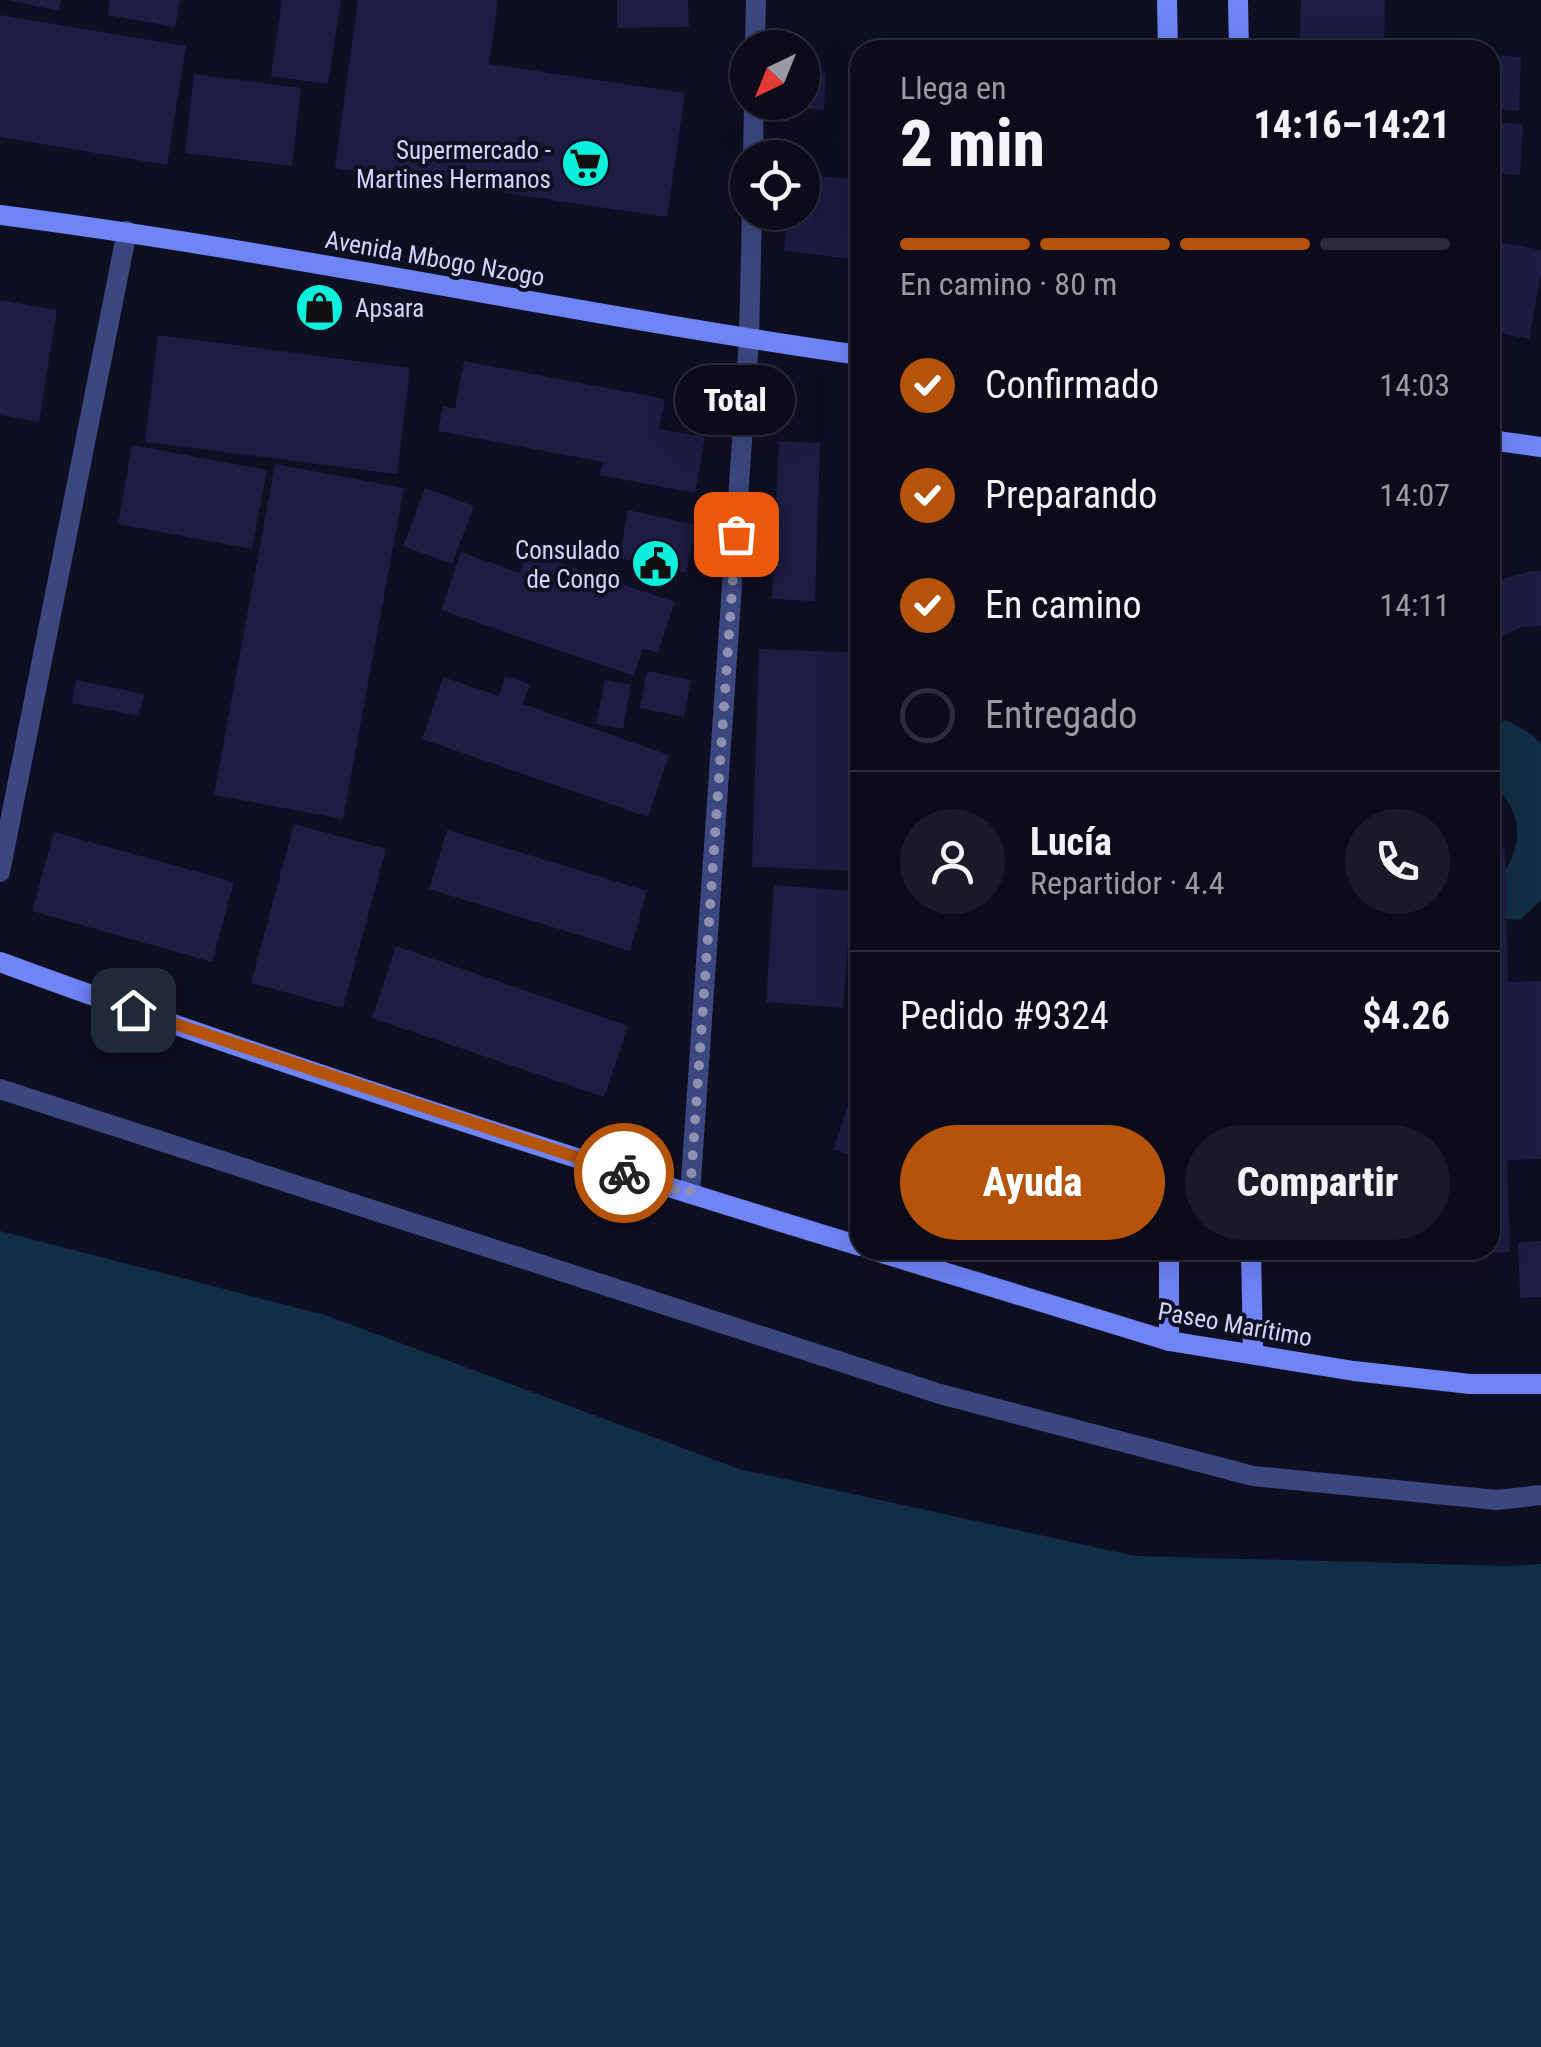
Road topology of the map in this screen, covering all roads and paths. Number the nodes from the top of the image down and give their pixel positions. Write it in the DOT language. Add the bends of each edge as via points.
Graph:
graph roads {
  1 [pos="756,0"];
  2 [pos="1167,0"];
  3 [pos="1238,0"];
  4 [pos="755,30"];
  5 [pos="1168,40"];
  6 [pos="1239,40"];
  7 [pos="0,214"];
  8 [pos="752,230"];
  9 [pos="128,231"];
  10 [pos="749,339"];
  11 [pos="850,354"];
  12 [pos="1500,442"];
  13 [pos="1541,448"];
  14 [pos="0,872"];
  15 [pos="0,962"];
  16 [pos="0,1089"];
  17 [pos="690,1194"];
  18 [pos="850,1243"];
  19 [pos="905,1260"];
  20 [pos="1169,1260"];
  21 [pos="1251,1260"];
  22 [pos="1169,1341"];
  23 [pos="1253,1354"];
  24 [pos="1541,1384"];
  25 [pos="1541,1495"];
  1 -- 4 [label="street"];
  2 -- 5 [label="street"];
  3 -- 6 [label="street"];
  7 -- 9 [label="street, Avenida Mbogo Nzogo"];
  8 -- 10 [label="street"];
  9 -- 10 [label="street, Avenida Mbogo Nzogo"];
  9 -- 14 [label="street"];
  10 -- 11 [label="street, Avenida Mbogo Nzogo"];
  10 -- 17 [label="street"];
  12 -- 13 [label="street"];
  15 -- 17 [label="street"];
  16 -- 25 [label="street" via="976,1404 1253,1476 1498,1500"];
  17 -- 18 [label="street"];
  19 -- 22 [label="street, Paseo Marítimo"];
  20 -- 22 [label="street"];
  21 -- 23 [label="street"];
  22 -- 23 [label="street, Paseo Marítimo"];
  23 -- 24 [label="street, Paseo Marítimo" via="1470,1384"];
}
